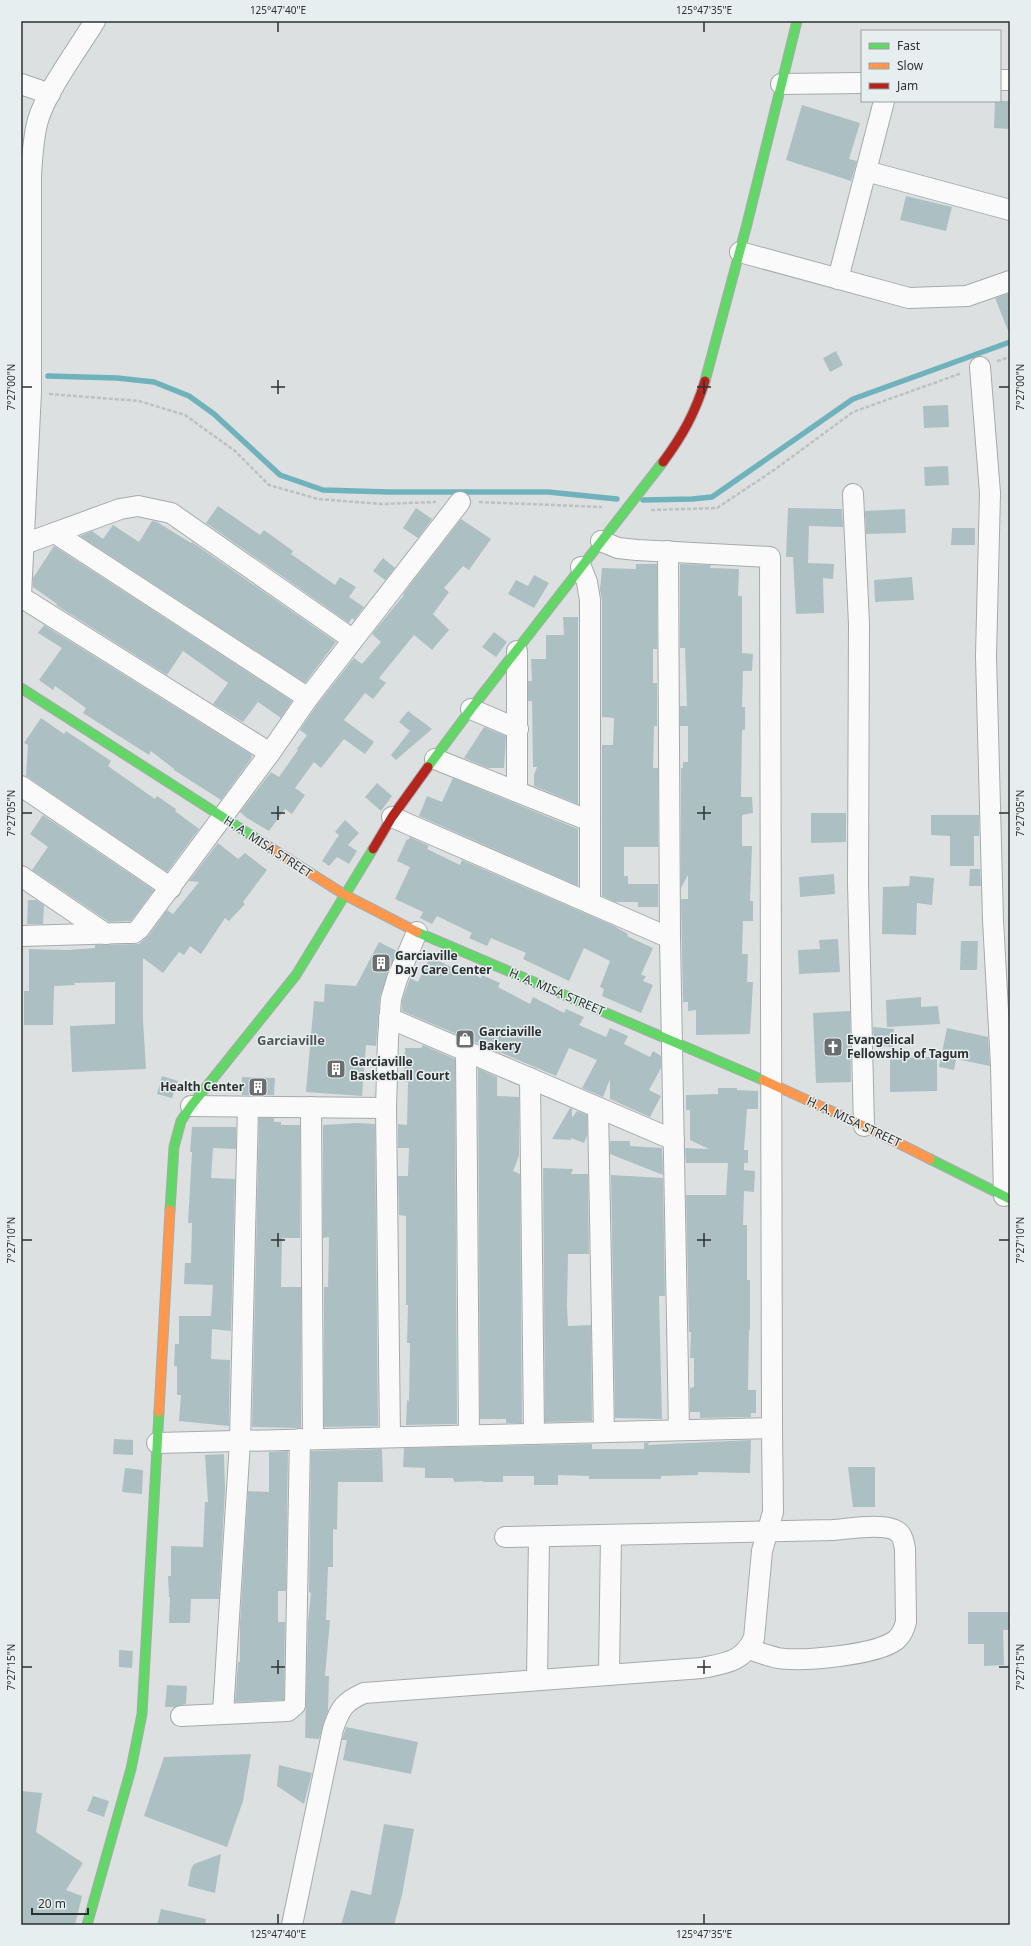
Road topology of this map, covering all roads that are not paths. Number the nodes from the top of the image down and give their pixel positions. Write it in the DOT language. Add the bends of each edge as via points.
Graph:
graph roads {
  1 [pos="95,21"];
  2 [pos="797,21"];
  3 [pos="861,83"];
  4 [pos="21,84"];
  5 [pos="781,84"];
  6 [pos="50,94"];
  7 [pos="884,102"];
  8 [pos="866,171"];
  9 [pos="1010,210"];
  10 [pos="740,252"];
  11 [pos="838,279"];
  12 [pos="1010,281"];
  13 [pos="980,367"];
  14 [pos="28,385"];
  15 [pos="853,494"];
  16 [pos="460,502"];
  17 [pos="55,534"];
  18 [pos="601,541"];
  19 [pos="24,544"];
  20 [pos="668,551"];
  21 [pos="581,567"];
  22 [pos="21,596"];
  23 [pos="352,640"];
  24 [pos="517,651"];
  25 [pos="21,688"];
  26 [pos="308,698"];
  27 [pos="471,709"];
  28 [pos="518,729"];
  29 [pos="270,752"];
  30 [pos="434,759"];
  31 [pos="21,786"];
  32 [pos="517,792"];
  33 [pos="392,817"];
  34 [pos="222,818"];
  35 [pos="590,821"];
  36 [pos="21,876"];
  37 [pos="171,888"];
  38 [pos="345,895"];
  39 [pos="590,903"];
  40 [pos="417,932"];
  41 [pos="106,934"];
  42 [pos="21,936"];
  43 [pos="670,938"];
  44 [pos="389,1018"];
  45 [pos="672,1041"];
  46 [pos="466,1051"];
  47 [pos="530,1078"];
  48 [pos="771,1083"];
  49 [pos="191,1106"];
  50 [pos="311,1107"];
  51 [pos="248,1108"];
  52 [pos="386,1108"];
  53 [pos="598,1108"];
  54 [pos="864,1126"];
  55 [pos="674,1140"];
  56 [pos="1007,1197"];
  57 [pos="772,1428"];
  58 [pos="679,1430"];
  59 [pos="604,1432"];
  60 [pos="534,1434"];
  61 [pos="469,1435"];
  62 [pos="390,1437"];
  63 [pos="306,1439"];
  64 [pos="240,1441"];
  65 [pos="157,1443"];
  66 [pos="768,1531"];
  67 [pos="611,1535"];
  68 [pos="505,1537"];
  69 [pos="539,1537"];
  70 [pos="749,1649"];
  71 [pos="609,1675"];
  72 [pos="537,1680"];
  73 [pos="223,1713"];
  74 [pos="181,1716"];
  75 [pos="87,1925"];
  76 [pos="292,1925"];
  1 -- 6 [label="street"];
  2 -- 5 [label="street"];
  3 -- 5 [label="street"];
  4 -- 6 [label="street"];
  5 -- 10 [label="street"];
  6 -- 14 [label="street" via="38,120 31,176"];
  7 -- 8 [label="street"];
  8 -- 9 [label="street"];
  8 -- 11 [label="street"];
  10 -- 11 [label="street"];
  10 -- 18 [label="street" via="708,372 692,419 678,443"];
  11 -- 12 [label="street" via="909,298 967,296"];
  13 -- 56 [label="street" via="990,493 986,656 993,920"];
  14 -- 19 [label="street"];
  15 -- 54 [label="street" via="859,624 858,883"];
  16 -- 23 [label="street"];
  17 -- 19 [label="street"];
  17 -- 23 [label="street" via="120,509 138,506 171,513"];
  17 -- 26 [label="street"];
  18 -- 20 [label="street" via="618,548"];
  18 -- 21 [label="street"];
  19 -- 22 [label="street"];
  20 -- 43 [label="street"];
  20 -- 48 [label="street" via="770,557"];
  21 -- 24 [label="street"];
  21 -- 35 [label="street" via="590,600"];
  22 -- 29 [label="street"];
  23 -- 26 [label="street"];
  24 -- 27 [label="street"];
  24 -- 28 [label="street"];
  25 -- 34 [label="street, H. A. MISA STREET"];
  26 -- 29 [label="street"];
  27 -- 28 [label="street"];
  27 -- 30 [label="street"];
  28 -- 32 [label="street"];
  29 -- 34 [label="street"];
  30 -- 32 [label="street"];
  30 -- 33 [label="street"];
  31 -- 37 [label="street"];
  32 -- 35 [label="street"];
  33 -- 38 [label="street"];
  33 -- 39 [label="street"];
  34 -- 37 [label="street"];
  34 -- 38 [label="street, H. A. MISA STREET"];
  35 -- 39 [label="street"];
  36 -- 41 [label="street"];
  37 -- 41 [label="street" via="139,930 134,933"];
  38 -- 40 [label="street, H. A. MISA STREET"];
  38 -- 49 [label="street" via="296,975"];
  39 -- 43 [label="street"];
  40 -- 44 [label="street" via="397,979"];
  40 -- 45 [label="street, H. A. MISA STREET"];
  41 -- 42 [label="street"];
  43 -- 45 [label="street"];
  44 -- 46 [label="street"];
  44 -- 52 [label="street"];
  45 -- 48 [label="street, H. A. MISA STREET"];
  45 -- 55 [label="street"];
  46 -- 47 [label="street"];
  46 -- 61 [label="street"];
  47 -- 53 [label="street"];
  47 -- 60 [label="street"];
  48 -- 54 [label="street, H. A. MISA STREET"];
  48 -- 57 [label="street"];
  49 -- 51 [label="street"];
  49 -- 65 [label="street" via="181,1121 174,1147"];
  50 -- 51 [label="street"];
  50 -- 52 [label="street"];
  50 -- 63 [label="street"];
  51 -- 64 [label="street"];
  52 -- 62 [label="street"];
  53 -- 55 [label="street"];
  53 -- 59 [label="street"];
  54 -- 56 [label="street, H. A. MISA STREET"];
  55 -- 58 [label="street"];
  57 -- 58 [label="street"];
  57 -- 66 [label="street" via="774,1500"];
  58 -- 59 [label="street"];
  59 -- 60 [label="street"];
  60 -- 61 [label="street"];
  61 -- 62 [label="street"];
  62 -- 63 [label="street"];
  63 -- 64 [label="street"];
  63 -- 73 [label="street" via="295,1705 288,1711"];
  64 -- 65 [label="street"];
  64 -- 73 [label="street"];
  65 -- 75 [label="street" via="142,1714 131,1769"];
  66 -- 67 [label="street"];
  66 -- 70 [label="street" via="762,1551 754,1638"];
  66 -- 70 [label="street" via="876,1527 890,1528 898,1532 905,1549 906,1622 903,1633 895,1641 844,1656 810,1660 779,1658"];
  67 -- 69 [label="street"];
  67 -- 71 [label="street"];
  68 -- 69 [label="street"];
  69 -- 72 [label="street"];
  70 -- 71 [label="street" via="725,1663 702,1668"];
  71 -- 72 [label="street"];
  72 -- 76 [label="street" via="364,1693 349,1699 339,1712 333,1729"];
  73 -- 74 [label="street"];
}
